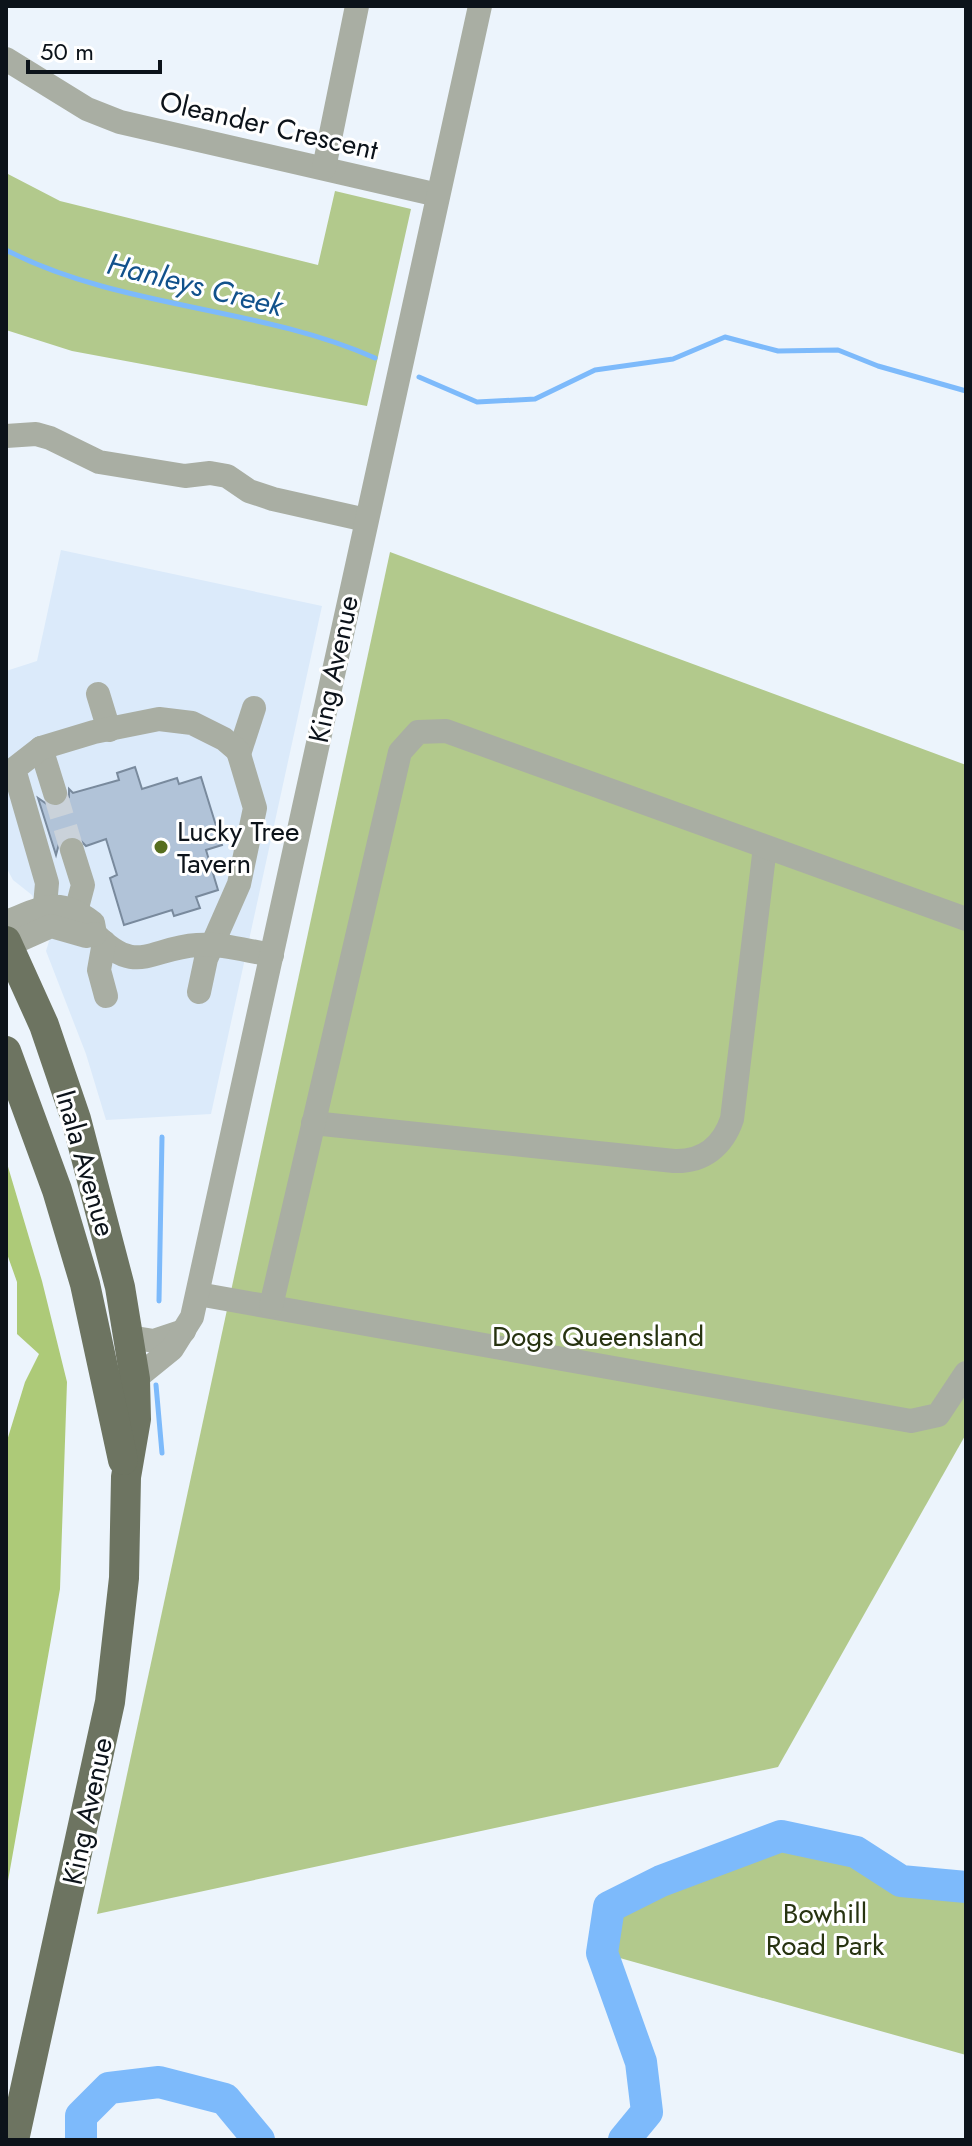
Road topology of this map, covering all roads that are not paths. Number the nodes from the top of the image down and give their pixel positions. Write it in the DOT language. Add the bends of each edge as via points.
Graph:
graph roads {
  1 [pos="357,6"];
  2 [pos="480,6"];
  3 [pos="6,59"];
  4 [pos="324,168"];
  5 [pos="438,195"];
  6 [pos="6,436"];
  7 [pos="366,520"];
  8 [pos="98,694"];
  9 [pos="254,708"];
  10 [pos="109,730"];
  11 [pos="41,748"];
  12 [pos="239,754"];
  13 [pos="55,793"];
  14 [pos="765,847"];
  15 [pos="72,850"];
  16 [pos="45,906"];
  17 [pos="966,919"];
  18 [pos="74,920"];
  19 [pos="6,938"];
  20 [pos="99,938"];
  21 [pos="215,944"];
  22 [pos="272,955"];
  23 [pos="199,992"];
  24 [pos="106,996"];
  25 [pos="6,1051"];
  26 [pos="313,1123"];
  27 [pos="198,1294"];
  28 [pos="271,1306"];
  29 [pos="184,1331"];
  30 [pos="129,1337"];
  31 [pos="966,1373"];
  32 [pos="136,1386"];
  33 [pos="119,1443"];
  34 [pos="126,1477"];
  35 [pos="14,2140"];
  1 -- 4 [label="street"];
  2 -- 5 [label="street, King Avenue"];
  3 -- 4 [label="street, Oleander Crescent" via="87,109 120,122"];
  4 -- 5 [label="street, Oleander Crescent"];
  5 -- 7 [label="street, King Avenue"];
  6 -- 7 [label="street" via="36,434 99,462 185,476 227,476 273,499"];
  7 -- 22 [label="street, King Avenue"];
  8 -- 10 [label="street"];
  9 -- 12 [label="street"];
  10 -- 11 [label="street"];
  10 -- 12 [label="street" via="159,719 192,723 224,739"];
  11 -- 13 [label="street"];
  11 -- 16 [label="street" via="14,769 47,883"];
  12 -- 21 [label="street" via="255,808 239,884"];
  14 -- 17 [label="street"];
  14 -- 26 [label="street" via="732,1119 726,1137 698,1158 674,1161"];
  14 -- 26 [label="street" via="446,731 418,732 400,752"];
  15 -- 18 [label="street" via="83,885"];
  16 -- 18 [label="street" via="57,905"];
  16 -- 19 [label="street"];
  18 -- 19 [label="street"];
  18 -- 20 [label="street" via="86,936"];
  19 -- 30 [label="main road, Inala Avenue" via="44,1025 76,1119"];
  20 -- 21 [label="street" via="123,956 140,960"];
  20 -- 24 [label="street"];
  21 -- 22 [label="street"];
  21 -- 23 [label="street"];
  22 -- 27 [label="street, King Avenue"];
  25 -- 33 [label="main road, Inala Avenue" via="85,1284"];
  26 -- 28 [label="street"];
  27 -- 28 [label="street"];
  27 -- 29 [label="street, King Avenue"];
  28 -- 31 [label="street" via="911,1421 938,1415"];
  29 -- 30 [label="street" via="154,1341"];
  29 -- 32 [label="street, King Avenue"];
  30 -- 32 [label="main road, Inala Avenue"];
  32 -- 34 [label="main road, King Avenue"];
  33 -- 34 [label="main road, King Avenue"];
  34 -- 35 [label="main road, King Avenue" via="124,1578 110,1702"];
}
